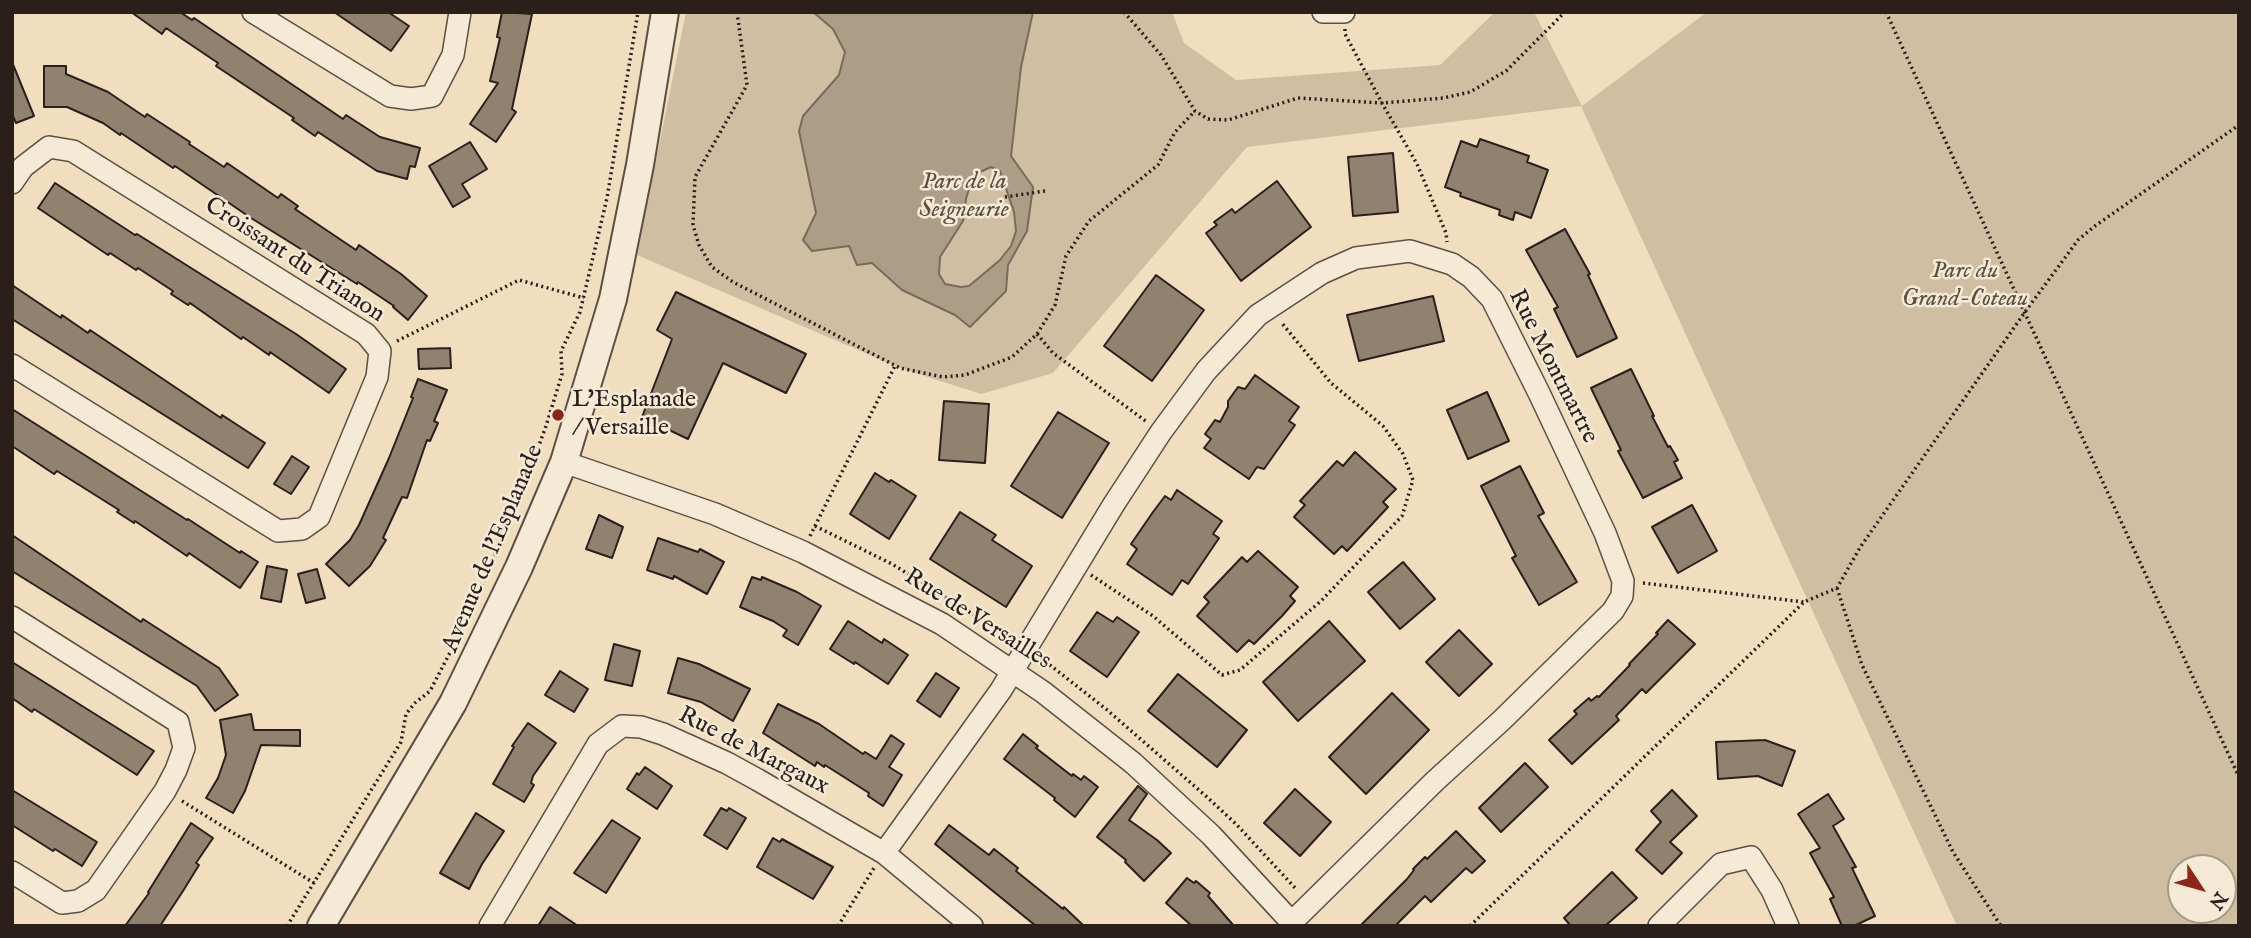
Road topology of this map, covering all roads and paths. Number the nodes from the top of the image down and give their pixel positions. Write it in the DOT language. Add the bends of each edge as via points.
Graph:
graph roads {
  1 [pos="253,12"];
  2 [pos="460,12"];
  3 [pos="638,12"];
  4 [pos="665,12"];
  5 [pos="737,12"];
  6 [pos="1124,12"];
  7 [pos="1323,12"];
  8 [pos="1565,12"];
  9 [pos="1886,12"];
  10 [pos="1345,17"];
  11 [pos="1382,103"];
  12 [pos="1195,111"];
  13 [pos="2239,125"];
  14 [pos="12,183"];
  15 [pos="1045,191"];
  16 [pos="1004,197"];
  17 [pos="1447,243"];
  18 [pos="584,298"];
  19 [pos="1269,307"];
  20 [pos="2025,312"];
  21 [pos="1037,334"];
  22 [pos="388,346"];
  23 [pos="12,365"];
  24 [pos="895,366"];
  25 [pos="1147,423"];
  26 [pos="564,461"];
  27 [pos="815,526"];
  28 [pos="810,538"];
  29 [pos="1076,565"];
  30 [pos="1623,582"];
  31 [pos="1837,588"];
  32 [pos="1804,602"];
  33 [pos="468,616"];
  34 [pos="12,617"];
  35 [pos="1007,635"];
  36 [pos="457,638"];
  37 [pos="1043,660"];
  38 [pos="1014,671"];
  39 [pos="2239,777"];
  40 [pos="174,796"];
  41 [pos="884,853"];
  42 [pos="12,872"];
  43 [pos="314,883"];
  44 [pos="1294,887"];
  45 [pos="1294,924"];
  46 [pos="287,926"];
  47 [pos="318,926"];
  48 [pos="490,926"];
  49 [pos="838,926"];
  50 [pos="972,926"];
  51 [pos="1470,926"];
  52 [pos="1659,926"];
  53 [pos="1788,926"];
  54 [pos="2001,926"];
  1 -- 2 [label="street" via="390,96 411,99 432,96 453,55"];
  3 -- 18 [label="path, Avenue de l'Esplanade" via="607,198"];
  4 -- 26 [label="street, Avenue de l'Esplanade" via="612,299"];
  5 -- 24 [label="path" via="747,85 695,177 694,225 699,245 712,267 733,282"];
  6 -- 12 [label="path" via="1161,55"];
  7 -- 10 [label="street"];
  8 -- 11 [label="path" via="1506,71 1470,92"];
  9 -- 20 [label="path"];
  10 -- 11 [label="path" via="1345,34"];
  11 -- 12 [label="path" via="1298,98 1228,120 1208,119"];
  11 -- 17 [label="path" via="1417,164"];
  12 -- 21 [label="path" via="1175,132 1158,165 1088,220 1066,256 1055,305"];
  13 -- 20 [label="path" via="2078,240"];
  14 -- 23 [label="street, Croissant du Trianon" via="23,167 49,147 73,151 366,334 380,351 377,377 319,517 302,529 278,531"];
  15 -- 16 [label="path"];
  18 -- 22 [label="path" via="512,281"];
  18 -- 33 [label="path, Avenue de l'Esplanade" via="561,351 562,374 517,506"];
  19 -- 29 [label="street, Rue Montmartre" via="1206,371 1177,409"];
  19 -- 29 [label="path" via="1331,383 1383,426 1403,454 1413,480 1402,516 1321,601 1240,670 1222,675 1153,616"];
  19 -- 30 [label="street, Rue Montmartre" via="1322,273 1356,258 1410,251 1452,264 1471,277 1492,299 1539,393"];
  20 -- 31 [label="path" via="1861,546"];
  20 -- 39 [label="path"];
  21 -- 24 [label="path" via="1012,357 965,375 943,377"];
  21 -- 25 [label="path" via="1053,353"];
  24 -- 27 [label="path"];
  26 -- 38 [label="street, Rue de Versailles" via="715,514 803,552 942,624"];
  26 -- 47 [label="street, Avenue de l'Esplanade" via="453,703"];
  27 -- 28 [label="path"];
  27 -- 35 [label="path" via="891,564"];
  29 -- 38 [label="street, Rue Montmartre"];
  30 -- 32 [label="path"];
  30 -- 45 [label="street" via="1622,596 1613,611"];
  31 -- 32 [label="path"];
  31 -- 54 [label="path" via="1862,665 1953,852"];
  32 -- 51 [label="path"];
  34 -- 42 [label="street" via="178,722 184,748 165,791 96,890 78,901 61,903"];
  36 -- 43 [label="path, Avenue de l'Esplanade" via="430,691 406,714 401,742"];
  37 -- 44 [label="path" via="1193,784"];
  38 -- 41 [label="street"];
  38 -- 45 [label="street, Rue de Versailles" via="1158,785"];
  40 -- 43 [label="path"];
  41 -- 48 [label="street, Rue de Margaux" via="727,763 663,734 622,726 598,744"];
  41 -- 49 [label="path"];
  41 -- 50 [label="street, Rue de Margaux"];
  43 -- 46 [label="path, Avenue de l'Esplanade"];
  52 -- 53 [label="street" via="1721,864 1751,857"];
}
